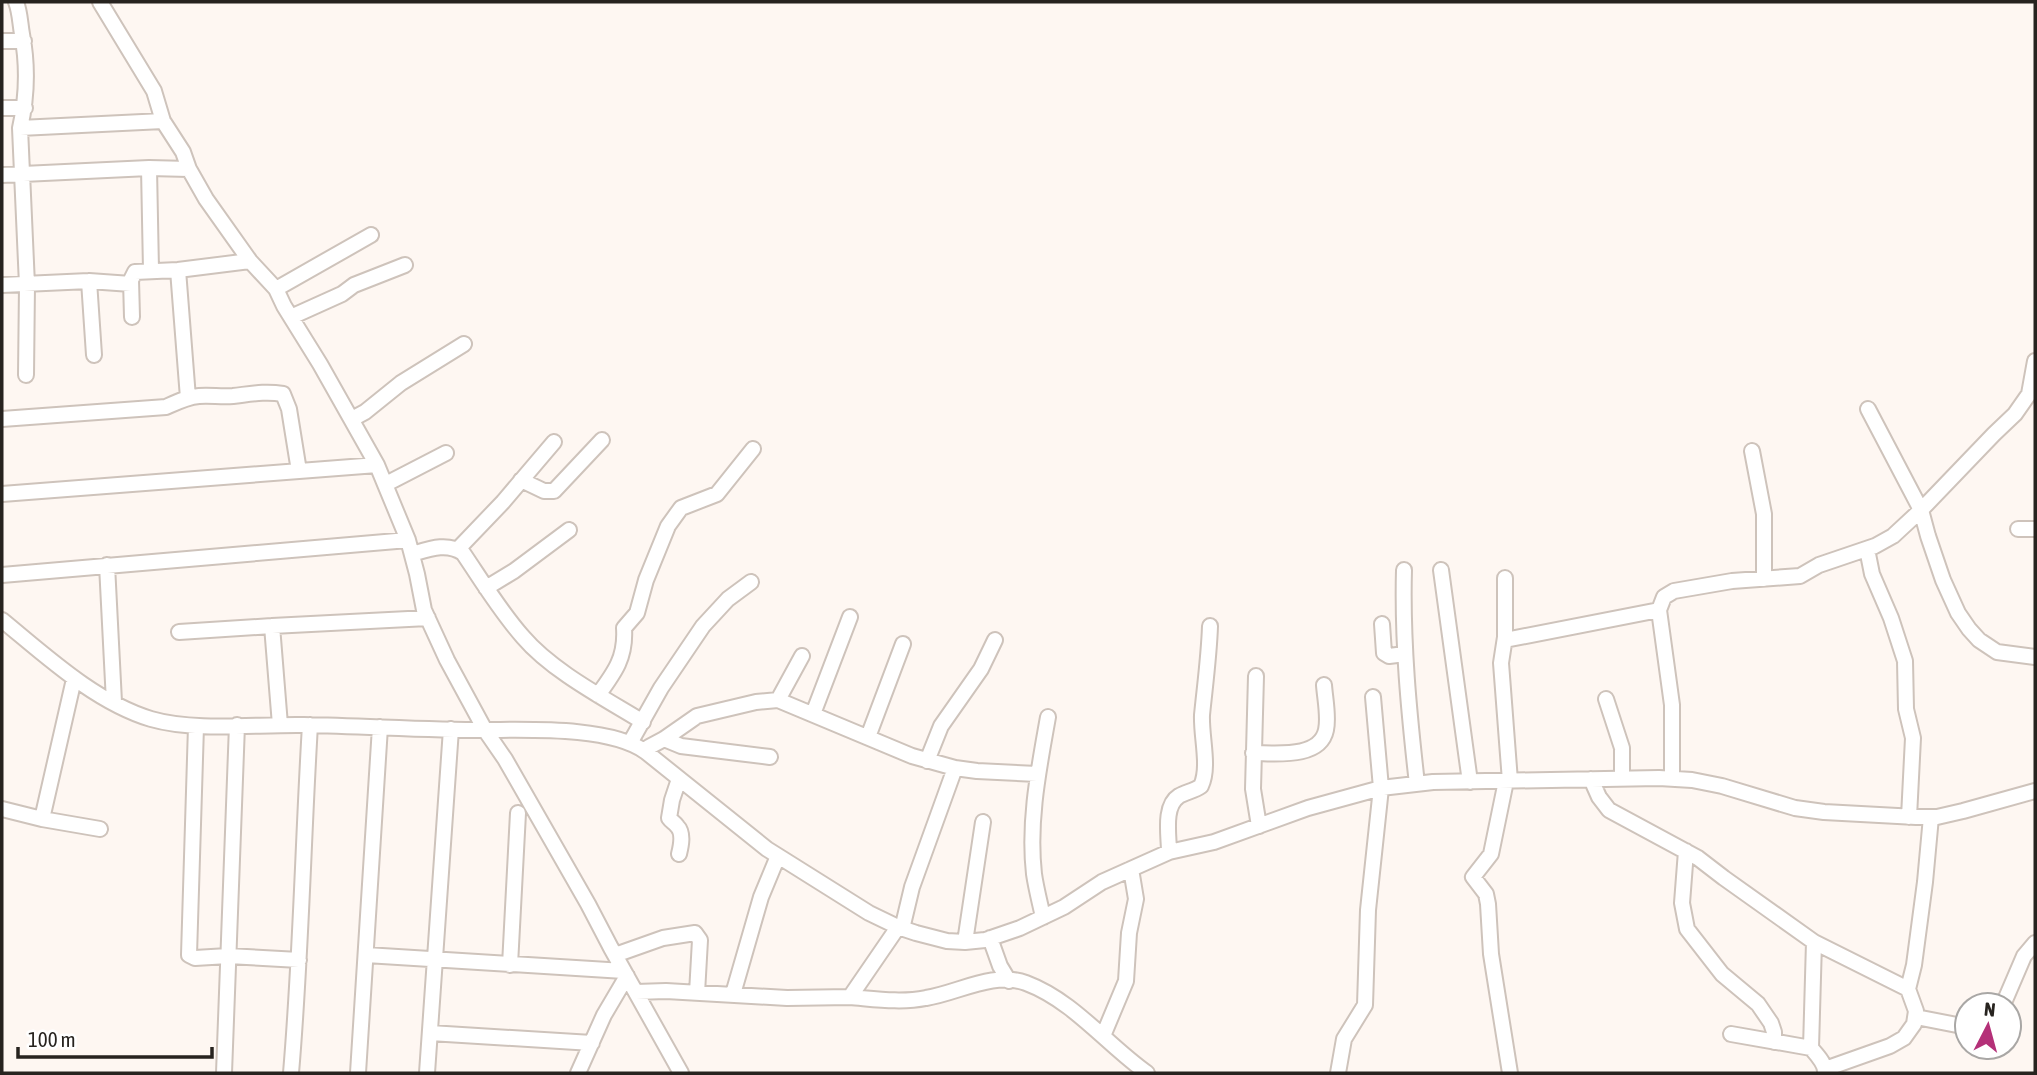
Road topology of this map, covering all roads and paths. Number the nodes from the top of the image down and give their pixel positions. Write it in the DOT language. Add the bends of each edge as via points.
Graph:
graph roads {
  1 [pos="16,2"];
  2 [pos="100,2"];
  3 [pos="2,41"];
  4 [pos="24,41"];
  5 [pos="2,108"];
  6 [pos="25,108"];
  7 [pos="163,121"];
  8 [pos="20,128"];
  9 [pos="149,168"];
  10 [pos="189,169"];
  11 [pos="2,174"];
  12 [pos="22,174"];
  13 [pos="372,235"];
  14 [pos="250,261"];
  15 [pos="405,265"];
  16 [pos="151,270"];
  17 [pos="178,270"];
  18 [pos="89,281"];
  19 [pos="131,284"];
  20 [pos="2,285"];
  21 [pos="27,285"];
  22 [pos="276,289"];
  23 [pos="132,317"];
  24 [pos="291,317"];
  25 [pos="464,344"];
  26 [pos="94,355"];
  27 [pos="2035,361"];
  28 [pos="26,375"];
  29 [pos="2032,395"];
  30 [pos="188,398"];
  31 [pos="1868,409"];
  32 [pos="2,419"];
  33 [pos="352,419"];
  34 [pos="602,440"];
  35 [pos="554,442"];
  36 [pos="753,449"];
  37 [pos="1752,452"];
  38 [pos="446,453"];
  39 [pos="377,465"];
  40 [pos="299,471"];
  41 [pos="521,480"];
  42 [pos="386,484"];
  43 [pos="2,494"];
  44 [pos="1921,510"];
  45 [pos="2018,529"];
  46 [pos="2035,529"];
  47 [pos="569,530"];
  48 [pos="410,547"];
  49 [pos="458,549"];
  50 [pos="1867,549"];
  51 [pos="107,565"];
  52 [pos="1404,570"];
  53 [pos="1441,570"];
  54 [pos="2,575"];
  55 [pos="1505,578"];
  56 [pos="1764,579"];
  57 [pos="751,582"];
  58 [pos="486,588"];
  59 [pos="1658,610"];
  60 [pos="850,617"];
  61 [pos="428,618"];
  62 [pos="2,620"];
  63 [pos="1382,624"];
  64 [pos="272,626"];
  65 [pos="1210,626"];
  66 [pos="179,632"];
  67 [pos="995,640"];
  68 [pos="1505,640"];
  69 [pos="904,644"];
  70 [pos="1405,654"];
  71 [pos="802,656"];
  72 [pos="2035,657"];
  73 [pos="1256,676"];
  74 [pos="74,679"];
  75 [pos="1324,685"];
  76 [pos="598,695"];
  77 [pos="1373,697"];
  78 [pos="1606,699"];
  79 [pos="778,700"];
  80 [pos="114,702"];
  81 [pos="813,714"];
  82 [pos="1048,717"];
  83 [pos="643,722"];
  84 [pos="237,725"];
  85 [pos="279,725"];
  86 [pos="310,725"];
  87 [pos="196,726"];
  88 [pos="380,727"];
  89 [pos="451,729"];
  90 [pos="485,730"];
  91 [pos="868,737"];
  92 [pos="664,739"];
  93 [pos="630,743"];
  94 [pos="646,752"];
  95 [pos="1253,753"];
  96 [pos="771,757"];
  97 [pos="927,761"];
  98 [pos="955,768"];
  99 [pos="1037,774"];
  100 [pos="1622,777"];
  101 [pos="680,779"];
  102 [pos="1591,779"];
  103 [pos="1671,779"];
  104 [pos="1508,781"];
  105 [pos="1470,782"];
  106 [pos="1417,784"];
  107 [pos="1381,788"];
  108 [pos="2035,791"];
  109 [pos="2,809"];
  110 [pos="518,813"];
  111 [pos="1909,817"];
  112 [pos="1931,817"];
  113 [pos="42,819"];
  114 [pos="983,822"];
  115 [pos="1259,826"];
  116 [pos="100,829"];
  117 [pos="1686,850"];
  118 [pos="1169,852"];
  119 [pos="680,854"];
  120 [pos="778,856"];
  121 [pos="1131,869"];
  122 [pos="1042,917"];
  123 [pos="900,928"];
  124 [pos="989,938"];
  125 [pos="965,942"];
  126 [pos="1814,942"];
  127 [pos="2035,943"];
  128 [pos="366,955"];
  129 [pos="615,955"];
  130 [pos="228,956"];
  131 [pos="299,960"];
  132 [pos="436,960"];
  133 [pos="510,965"];
  134 [pos="625,973"];
  135 [pos="1009,981"];
  136 [pos="1909,989"];
  137 [pos="2009,991"];
  138 [pos="636,992"];
  139 [pos="697,993"];
  140 [pos="733,994"];
  141 [pos="850,997"];
  142 [pos="1916,1017"];
  143 [pos="1953,1024"];
  144 [pos="430,1034"];
  145 [pos="1731,1034"];
  146 [pos="1103,1037"];
  147 [pos="1774,1042"];
  148 [pos="592,1043"];
  149 [pos="1811,1048"];
  150 [pos="1825,1071"];
  151 [pos="224,1073"];
  152 [pos="291,1073"];
  153 [pos="358,1073"];
  154 [pos="427,1073"];
  155 [pos="578,1073"];
  156 [pos="681,1073"];
  157 [pos="1147,1073"];
  158 [pos="1338,1073"];
  159 [pos="1510,1073"];
  1 -- 4 [label="street"];
  2 -- 7 [label="street" via="154,91"];
  3 -- 4 [label="street"];
  4 -- 6 [label="street"];
  5 -- 6 [label="street"];
  6 -- 8 [label="street"];
  7 -- 8 [label="street"];
  7 -- 10 [label="street"];
  8 -- 12 [label="street"];
  9 -- 10 [label="street"];
  9 -- 12 [label="street"];
  9 -- 16 [label="street"];
  10 -- 14 [label="street"];
  11 -- 12 [label="street"];
  12 -- 21 [label="street"];
  13 -- 22 [label="street"];
  14 -- 17 [label="street"];
  14 -- 22 [label="street"];
  15 -- 24 [label="street"];
  16 -- 17 [label="street"];
  16 -- 19 [label="street" via="135,272"];
  17 -- 30 [label="street"];
  18 -- 19 [label="street"];
  18 -- 21 [label="street"];
  18 -- 26 [label="street"];
  19 -- 23 [label="street"];
  20 -- 21 [label="street"];
  21 -- 28 [label="street"];
  22 -- 24 [label="street"];
  24 -- 33 [label="street"];
  25 -- 33 [label="street"];
  27 -- 29 [label="street"];
  29 -- 44 [label="street"];
  30 -- 32 [label="street" via="166,407"];
  30 -- 40 [label="street" via="283,394"];
  31 -- 44 [label="street"];
  33 -- 39 [label="street"];
  34 -- 41 [label="street" via="554,491"];
  35 -- 41 [label="street"];
  36 -- 76 [label="street" via="717,494 681,508 668,526 637,613 624,628 619,665"];
  37 -- 56 [label="street" via="1764,514"];
  38 -- 42 [label="street"];
  39 -- 40 [label="street"];
  39 -- 42 [label="street"];
  40 -- 43 [label="street"];
  41 -- 49 [label="street"];
  42 -- 48 [label="street"];
  44 -- 50 [label="street" via="1893,536"];
  44 -- 72 [label="street" via="1943,580 1969,629 1997,652"];
  45 -- 46 [label="street"];
  47 -- 58 [label="street"];
  48 -- 49 [label="street"];
  48 -- 51 [label="street"];
  48 -- 61 [label="street"];
  49 -- 58 [label="street"];
  50 -- 56 [label="street" via="1800,576"];
  50 -- 111 [label="street" via="1905,661 1906,709 1913,738"];
  51 -- 54 [label="street"];
  51 -- 80 [label="street"];
  52 -- 70 [label="street"];
  53 -- 105 [label="street"];
  55 -- 68 [label="street"];
  56 -- 59 [label="street" via="1674,591 1664,597"];
  57 -- 83 [label="street" via="704,626 660,688"];
  58 -- 76 [label="street" via="523,638"];
  59 -- 68 [label="street"];
  59 -- 103 [label="street" via="1672,705"];
  60 -- 81 [label="street"];
  61 -- 64 [label="street"];
  61 -- 90 [label="street"];
  62 -- 74 [label="street"];
  63 -- 70 [label="street" via="1384,653"];
  64 -- 66 [label="street"];
  64 -- 85 [label="street"];
  65 -- 118 [label="street" via="1202,715 1205,776 1201,786 1174,801 1168,824"];
  67 -- 97 [label="street" via="981,669 941,726"];
  68 -- 104 [label="street" via="1502,680"];
  69 -- 91 [label="street"];
  70 -- 106 [label="street"];
  71 -- 79 [label="street"];
  73 -- 95 [label="street"];
  74 -- 80 [label="street"];
  74 -- 113 [label="street"];
  75 -- 95 [label="street" via="1326,729 1314,748"];
  76 -- 83 [label="street"];
  77 -- 107 [label="street"];
  78 -- 100 [label="street" via="1622,748"];
  79 -- 81 [label="street"];
  79 -- 92 [label="street" via="697,716"];
  80 -- 87 [label="street" via="152,719"];
  81 -- 91 [label="street"];
  82 -- 99 [label="street"];
  83 -- 93 [label="street"];
  84 -- 85 [label="street"];
  84 -- 87 [label="street"];
  84 -- 130 [label="street"];
  85 -- 86 [label="street"];
  86 -- 88 [label="street"];
  86 -- 131 [label="street"];
  87 -- 130 [label="street" via="189,953 195,958"];
  88 -- 89 [label="street"];
  88 -- 128 [label="street"];
  89 -- 90 [label="street"];
  89 -- 132 [label="street"];
  90 -- 93 [label="street" via="550,730"];
  90 -- 129 [label="street" via="525,792"];
  91 -- 97 [label="street"];
  92 -- 94 [label="street"];
  92 -- 96 [label="street" via="681,746"];
  93 -- 94 [label="street"];
  94 -- 101 [label="street"];
  95 -- 115 [label="street"];
  97 -- 98 [label="street"];
  98 -- 99 [label="street"];
  98 -- 123 [label="street"];
  99 -- 122 [label="street" via="1033,850"];
  100 -- 102 [label="street"];
  100 -- 103 [label="street"];
  101 -- 119 [label="street" via="669,818 681,832"];
  101 -- 120 [label="street"];
  102 -- 104 [label="street"];
  102 -- 117 [label="street" via="1609,810"];
  103 -- 111 [label="street" via="1722,786 1795,808"];
  104 -- 105 [label="street"];
  104 -- 159 [label="street" via="1491,854 1473,877 1488,904"];
  105 -- 106 [label="street"];
  106 -- 107 [label="street"];
  107 -- 115 [label="street" via="1308,807"];
  107 -- 158 [label="street" via="1368,910 1365,1005 1344,1039"];
  108 -- 112 [label="street"];
  109 -- 113 [label="street"];
  110 -- 133 [label="street"];
  111 -- 112 [label="street"];
  112 -- 136 [label="street"];
  113 -- 116 [label="street"];
  114 -- 125 [label="street"];
  115 -- 118 [label="street"];
  117 -- 126 [label="street"];
  117 -- 147 [label="street" via="1682,903 1686,929 1722,974 1758,1004 1771,1023"];
  118 -- 121 [label="street"];
  120 -- 123 [label="street"];
  120 -- 140 [label="street"];
  121 -- 122 [label="street"];
  121 -- 146 [label="street" via="1136,899 1126,981"];
  122 -- 124 [label="street"];
  123 -- 125 [label="street"];
  123 -- 141 [label="street"];
  124 -- 125 [label="street"];
  124 -- 135 [label="street"];
  126 -- 136 [label="street"];
  126 -- 149 [label="street"];
  127 -- 137 [label="street"];
  128 -- 132 [label="street"];
  128 -- 153 [label="street"];
  129 -- 134 [label="street"];
  129 -- 139 [label="street" via="649,942 695,933 700,940"];
  130 -- 131 [label="street"];
  130 -- 151 [label="street"];
  131 -- 152 [label="street"];
  132 -- 133 [label="street"];
  132 -- 144 [label="street"];
  133 -- 134 [label="street"];
  134 -- 138 [label="street"];
  134 -- 148 [label="street"];
  135 -- 141 [label="street" via="911,1000"];
  135 -- 146 [label="street" via="1023,982 1057,1000"];
  136 -- 142 [label="street"];
  138 -- 139 [label="street"];
  138 -- 156 [label="street"];
  139 -- 140 [label="street"];
  140 -- 141 [label="street"];
  142 -- 143 [label="street"];
  142 -- 150 [label="street" via="1911,1031 1897,1042"];
  144 -- 148 [label="street"];
  144 -- 154 [label="street"];
  145 -- 147 [label="street"];
  146 -- 157 [label="street"];
  147 -- 149 [label="street"];
  148 -- 155 [label="street"];
  149 -- 150 [label="street"];
}
